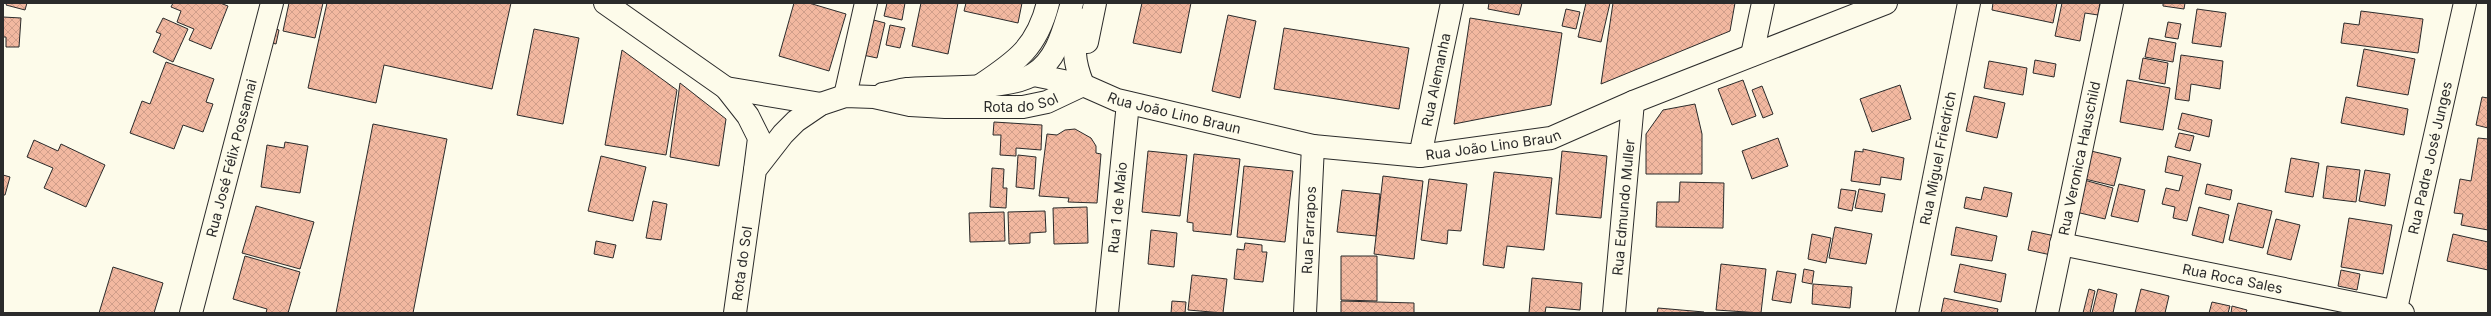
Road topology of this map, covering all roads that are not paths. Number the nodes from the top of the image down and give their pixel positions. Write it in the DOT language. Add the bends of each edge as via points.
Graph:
graph roads {
  1 [pos="272,3"];
  2 [pos="605,3"];
  3 [pos="866,3"];
  4 [pos="1048,3"];
  5 [pos="1072,3"];
  6 [pos="1081,3"];
  7 [pos="1095,3"];
  8 [pos="1452,3"];
  9 [pos="1762,3"];
  10 [pos="1886,3"];
  11 [pos="1969,3"];
  12 [pos="2112,3"];
  13 [pos="2465,3"];
  14 [pos="1752,55"];
  15 [pos="1034,75"];
  16 [pos="981,85"];
  17 [pos="1083,85"];
  18 [pos="726,88"];
  19 [pos="845,96"];
  20 [pos="874,96"];
  21 [pos="1633,102"];
  22 [pos="1128,103"];
  23 [pos="821,104"];
  24 [pos="1313,146"];
  25 [pos="1420,156"];
  26 [pos="756,170"];
  27 [pos="2061,244"];
  28 [pos="2398,312"];
  29 [pos="191,313"];
  30 [pos="735,313"];
  31 [pos="1107,313"];
  32 [pos="1305,313"];
  33 [pos="1614,313"];
  34 [pos="1907,313"];
  35 [pos="2047,313"];
  1 -- 29 [label="main road, Rua José Félix Possamai"];
  2 -- 18 [label="main road"];
  3 -- 19 [label="main road"];
  4 -- 16 [label="main road" via="1038,31 1026,52"];
  5 -- 15 [label="main road, Rota do Sol" via="1060,42 1048,61"];
  6 -- 17 [label="main road" via="1074,63"];
  7 -- 17 [label="main road" via="1084,61"];
  8 -- 25 [label="main road, Rua Alemanha"];
  9 -- 14 [label="main road"];
  10 -- 14 [label="main road, Rua João Lino Braun"];
  11 -- 34 [label="main road, Rua Miguel Friedrich"];
  12 -- 27 [label="main road, Rua Veronica Hauschild"];
  13 -- 28 [label="main road, Rua Padre José Junges"];
  14 -- 21 [label="main road, Rua João Lino Braun"];
  15 -- 16 [label="main road, Rota do Sol" via="1009,83"];
  15 -- 17 [label="main road, Rua João Lino Braun"];
  16 -- 20 [label="main road, Rota do Sol" via="905,89"];
  17 -- 20 [label="main road, Rota do Sol" via="1047,102 1022,107 910,105"];
  17 -- 22 [label="main road, Rua João Lino Braun"];
  18 -- 23 [label="main road"];
  18 -- 26 [label="main road" via="748,116 759,138"];
  19 -- 20 [label="main road, Rota do Sol"];
  19 -- 23 [label="main road, Rota do Sol"];
  21 -- 25 [label="main road, Rua João Lino Braun" via="1551,138"];
  21 -- 33 [label="main road, Rua Edmundo Muller"];
  22 -- 24 [label="main road, Rua João Lino Braun"];
  22 -- 31 [label="main road, Rua 1 de Maio"];
  23 -- 26 [label="main road, Rota do Sol" via="788,130"];
  24 -- 25 [label="main road, Rua João Lino Braun"];
  24 -- 32 [label="main road, Rua Farrapos"];
  26 -- 30 [label="main road, Rota do Sol"];
  27 -- 28 [label="main road, Rua Roca Sales"];
  27 -- 35 [label="main road, Rua Veronica Hauschild"];
}
